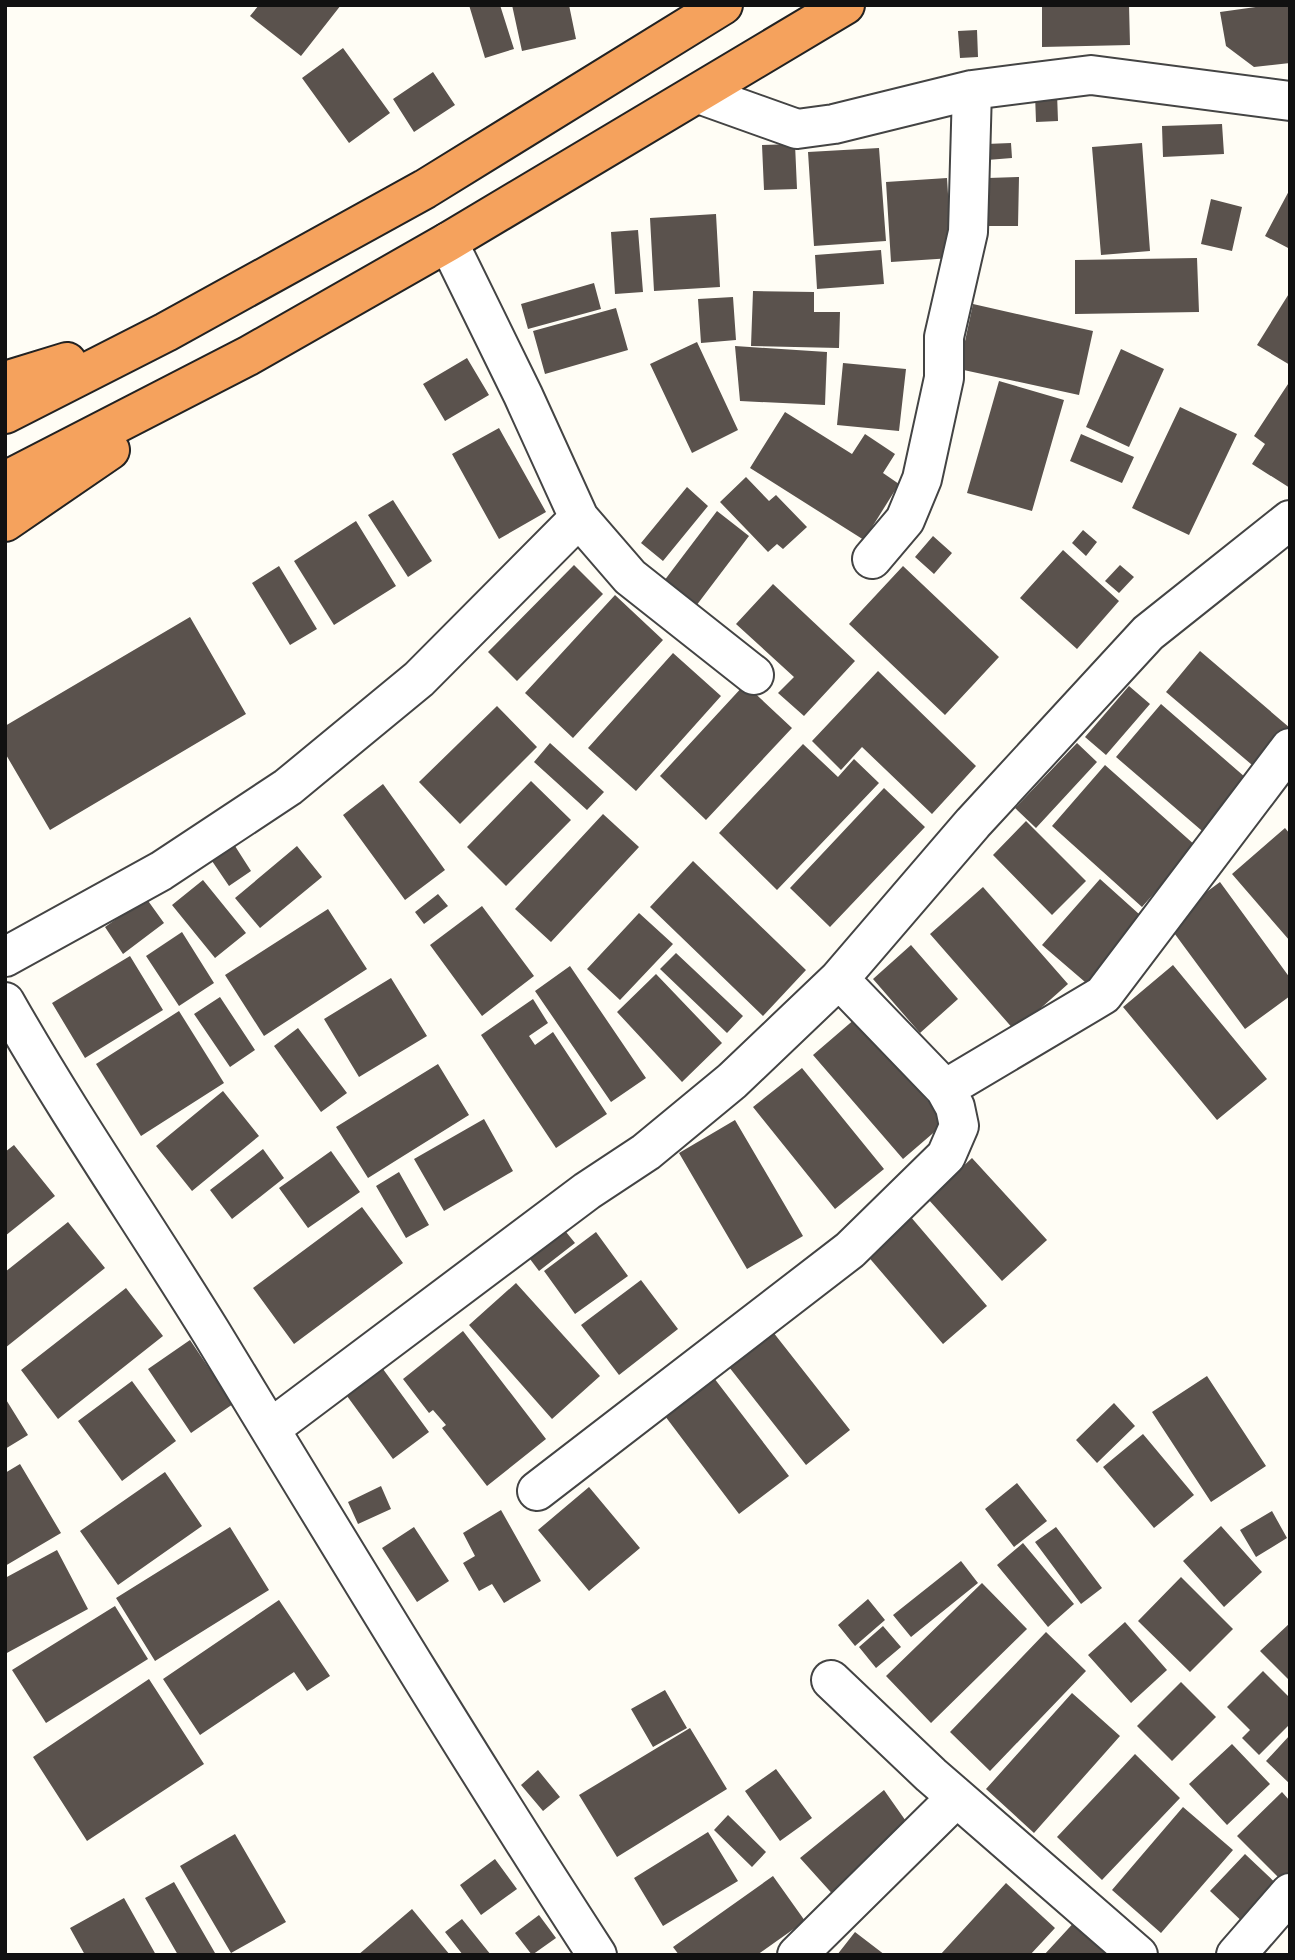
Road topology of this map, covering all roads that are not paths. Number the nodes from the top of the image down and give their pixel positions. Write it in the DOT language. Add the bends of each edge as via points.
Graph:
graph roads {
  1 [pos="723,5"];
  2 [pos="845,5"];
  3 [pos="972,90"];
  4 [pos="699,93"];
  5 [pos="1290,101"];
  6 [pos="448,242"];
  7 [pos="166,332"];
  8 [pos="248,356"];
  9 [pos="5,381"];
  10 [pos="5,414"];
  11 [pos="5,481"];
  12 [pos="579,518"];
  13 [pos="1290,520"];
  14 [pos="5,522"];
  15 [pos="872,559"];
  16 [pos="754,675"];
  17 [pos="1290,748"];
  18 [pos="5,957"];
  19 [pos="839,979"];
  20 [pos="5,1002"];
  21 [pos="945,1089"];
  22 [pos="270,1429"];
  23 [pos="537,1491"];
  24 [pos="831,1680"];
  25 [pos="956,1798"];
  26 [pos="1290,1893"];
  27 [pos="597,1955"];
  28 [pos="797,1955"];
  29 [pos="1138,1955"];
  30 [pos="1236,1955"];
  1 -- 7 [label="highway" via="425,188"];
  2 -- 4 [label="highway"];
  3 -- 4 [label="street" via="797,129"];
  3 -- 5 [label="street" via="1091,75"];
  3 -- 15 [label="street" via="968,232 944,337 944,378 922,479 905,520"];
  4 -- 6 [label="highway"];
  6 -- 8 [label="highway"];
  6 -- 12 [label="street"];
  7 -- 9 [label="highway"];
  7 -- 10 [label="highway"];
  8 -- 11 [label="highway"];
  8 -- 14 [label="highway"];
  12 -- 16 [label="street" via="630,577"];
  12 -- 18 [label="street" via="419,679 288,787 160,871"];
  13 -- 19 [label="street" via="1147,633 973,823"];
  17 -- 21 [label="street" via="1103,995"];
  19 -- 21 [label="street"];
  19 -- 22 [label="street" via="732,1081 646,1153 587,1191"];
  20 -- 22 [label="street"];
  21 -- 23 [label="street" via="956,1107 959,1126 946,1156 908,1194 850,1250"];
  22 -- 27 [label="street"];
  24 -- 25 [label="street"];
  25 -- 28 [label="street"];
  25 -- 29 [label="street"];
  26 -- 30 [label="street"];
}
